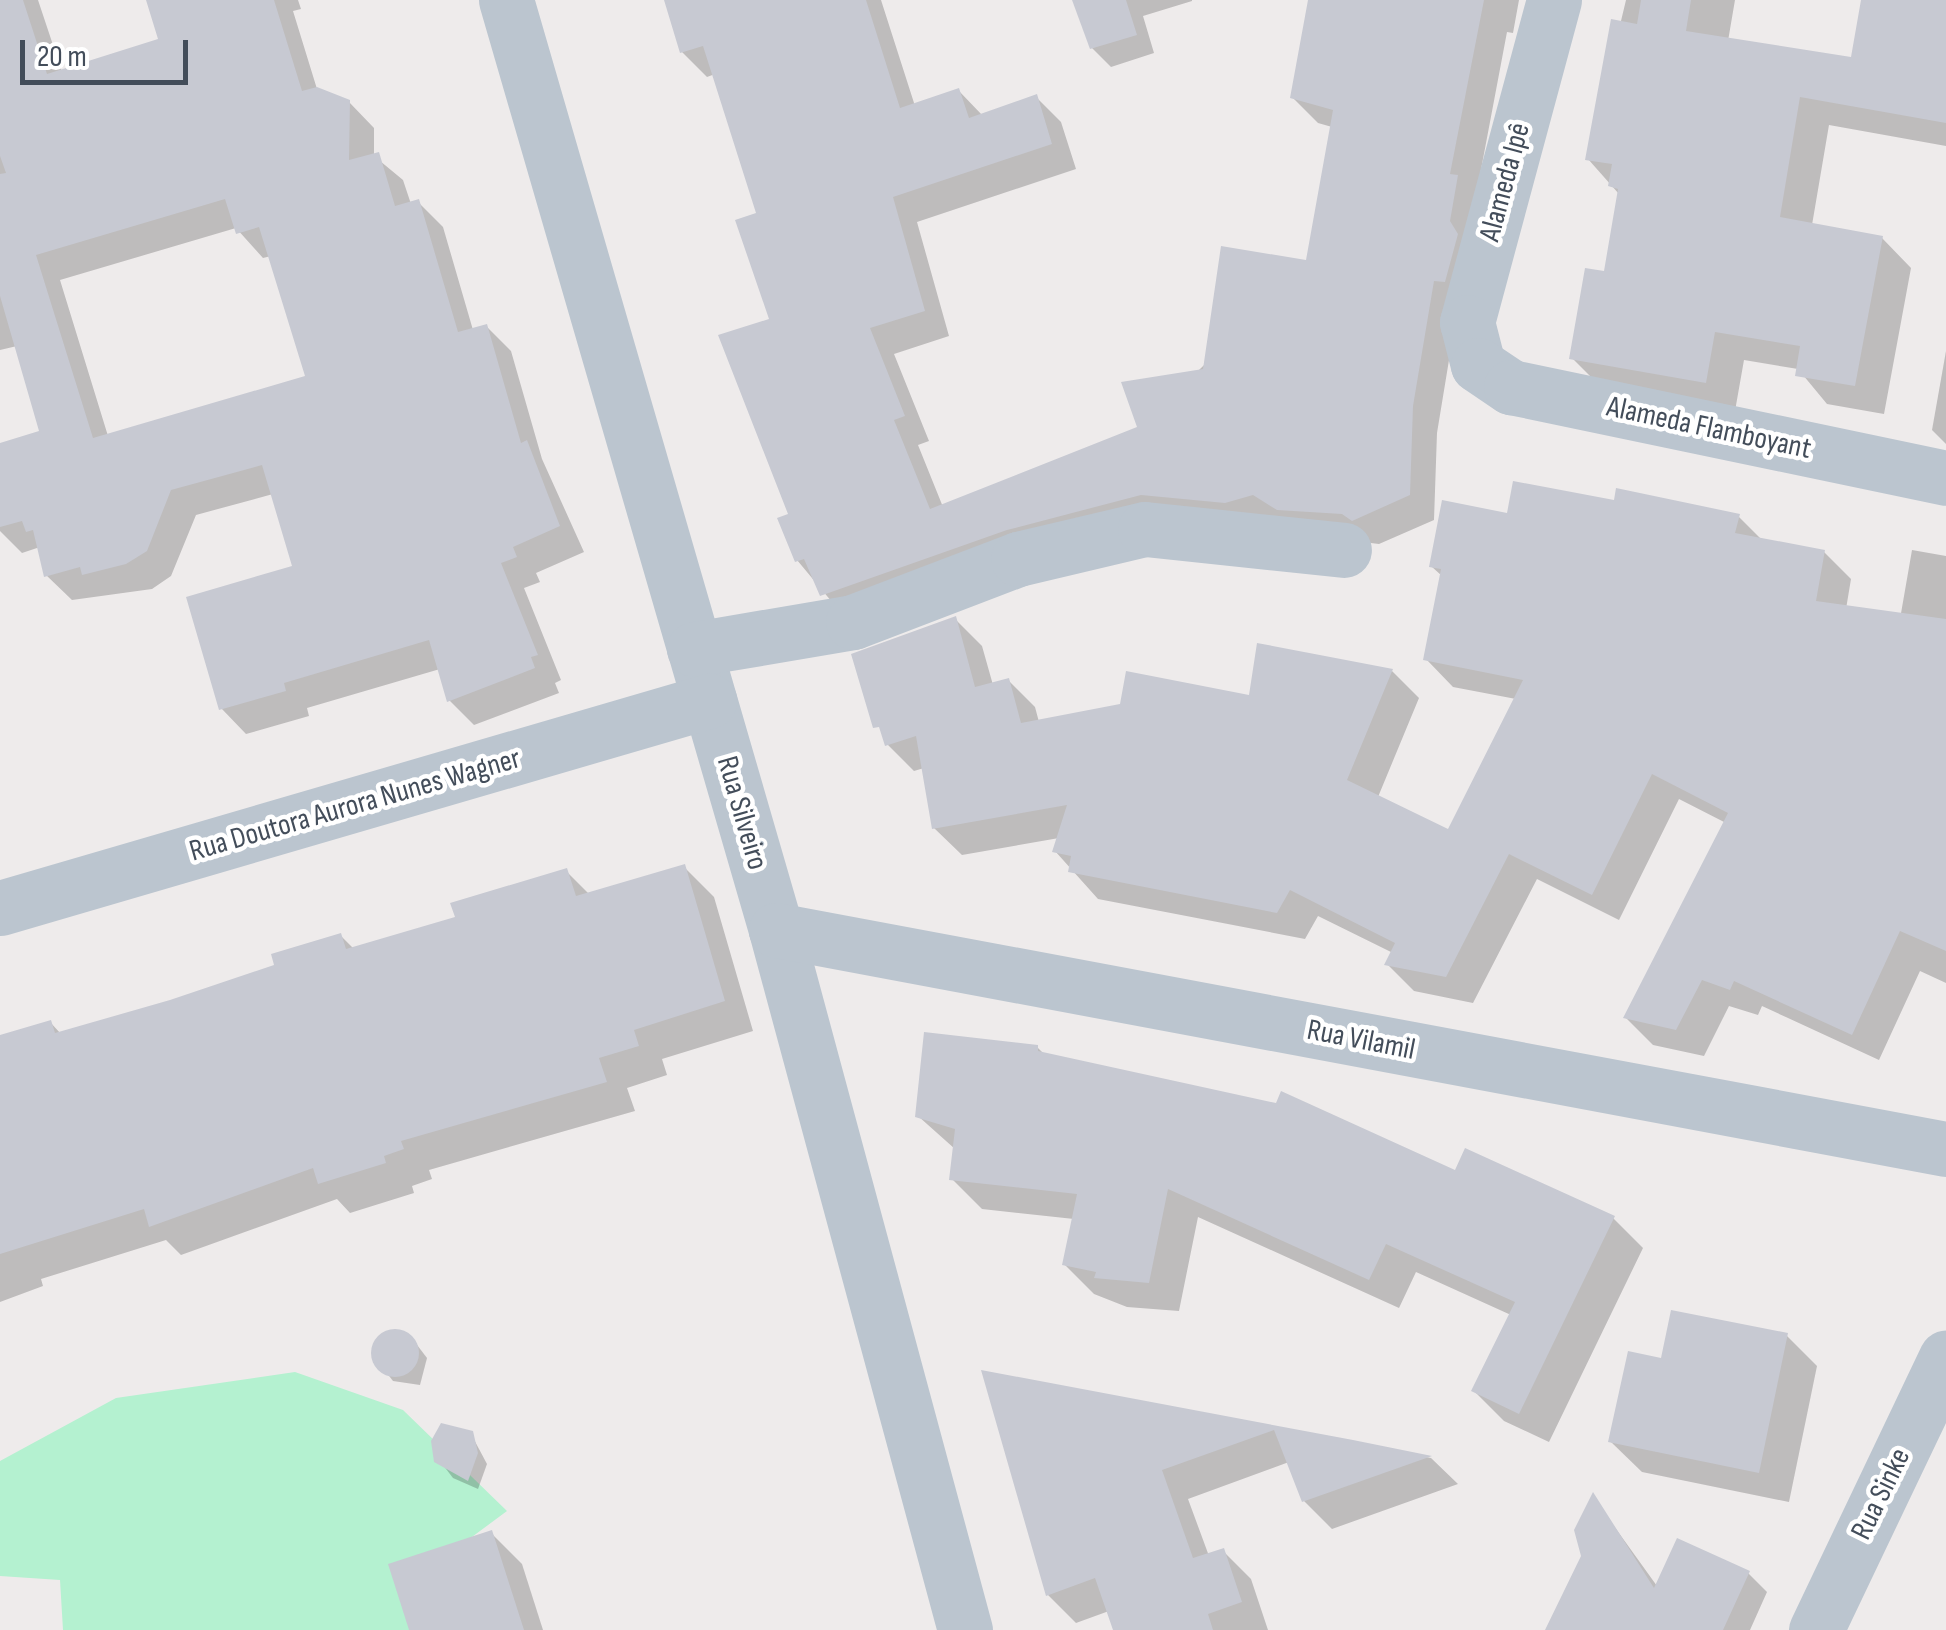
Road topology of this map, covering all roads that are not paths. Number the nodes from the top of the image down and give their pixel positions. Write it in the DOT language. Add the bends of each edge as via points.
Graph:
graph roads {
  1 [pos="506,0"];
  2 [pos="1554,0"];
  3 [pos="1478,364"];
  4 [pos="1946,478"];
  5 [pos="1344,550"];
  6 [pos="694,649"];
  7 [pos="709,701"];
  8 [pos="0,908"];
  9 [pos="776,930"];
  10 [pos="1946,1150"];
  11 [pos="1946,1357"];
  12 [pos="965,1630"];
  13 [pos="1816,1630"];
  1 -- 6 [label="street, Rua Silveiro"];
  2 -- 3 [label="street, Alameda Ipê" via="1467,322"];
  3 -- 4 [label="street, Alameda Flamboyant" via="1511,387"];
  5 -- 6 [label="street" via="1145,529 1018,559 853,622"];
  6 -- 7 [label="street, Rua Silveiro"];
  7 -- 8 [label="street, Rua Doutora Aurora Nunes Wagner"];
  7 -- 9 [label="street, Rua Silveiro"];
  9 -- 10 [label="street, Rua Vilamil"];
  9 -- 12 [label="street, Rua Silveiro"];
  11 -- 13 [label="street, Rua Sinke"];
}
